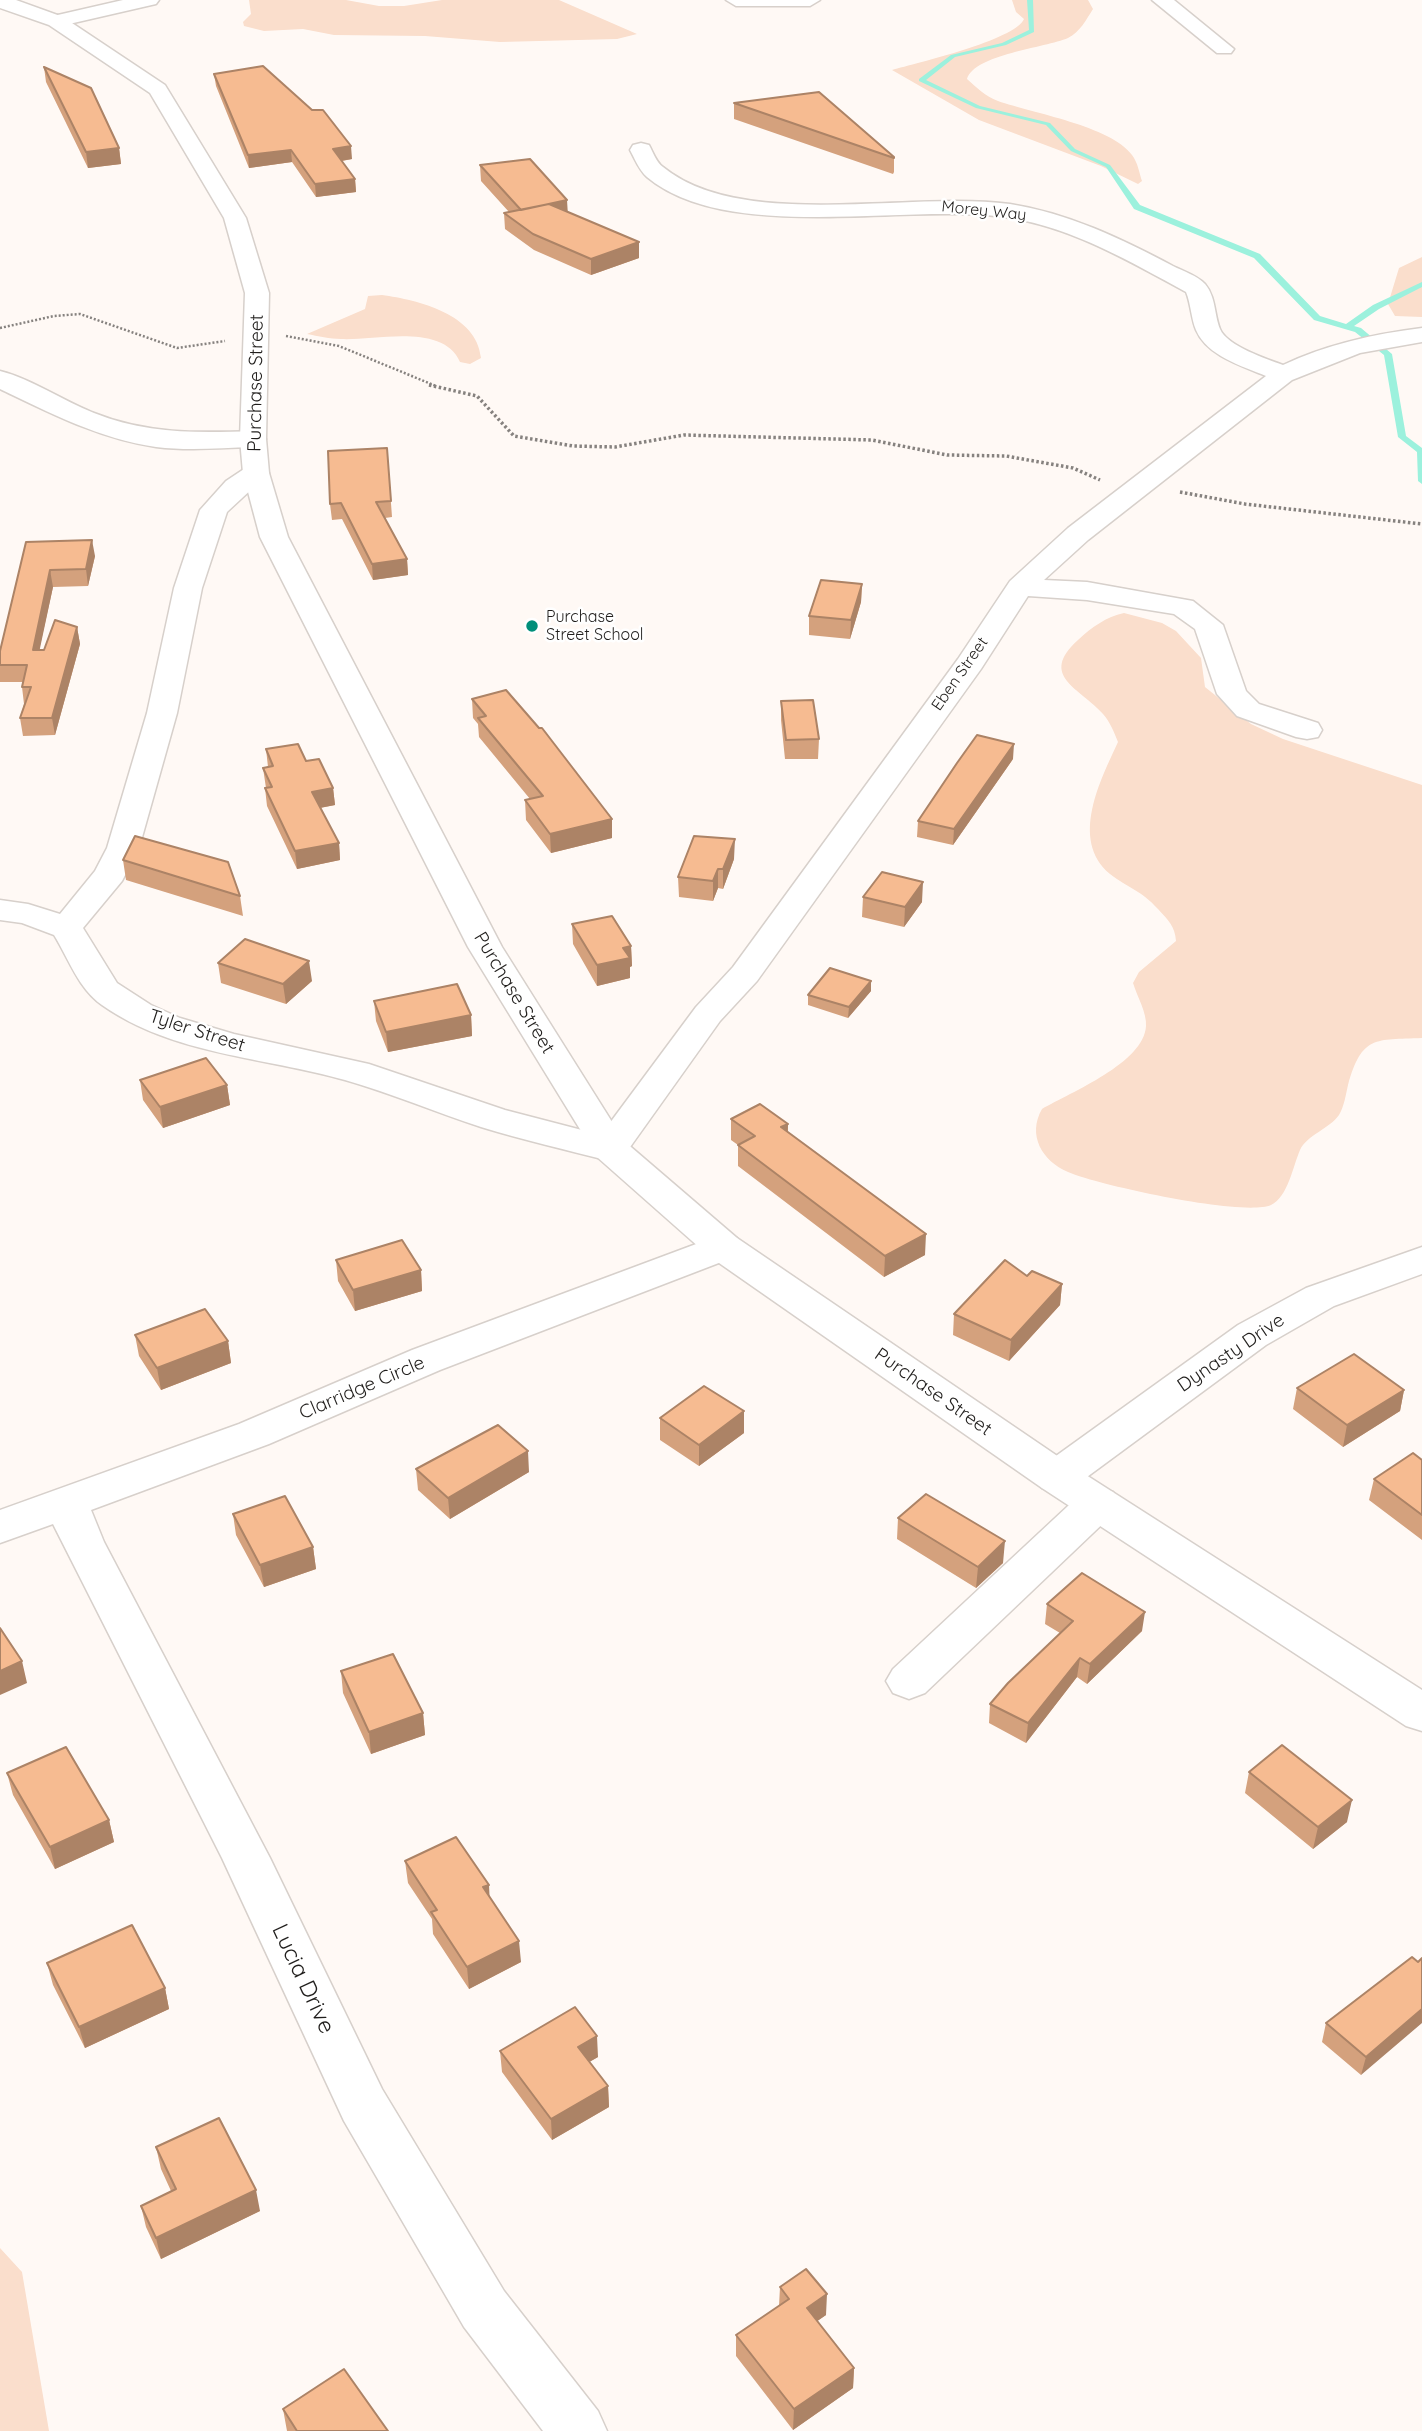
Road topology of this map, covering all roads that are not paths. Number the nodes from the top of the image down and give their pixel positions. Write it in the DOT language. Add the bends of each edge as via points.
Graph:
graph roads {
  1 [pos="149,0"];
  2 [pos="736,0"];
  3 [pos="810,0"];
  4 [pos="1162,0"];
  5 [pos="0,1"];
  6 [pos="56,21"];
  7 [pos="1224,49"];
  8 [pos="641,149"];
  9 [pos="1422,335"];
  10 [pos="1284,374"];
  11 [pos="0,379"];
  12 [pos="253,439"];
  13 [pos="256,473"];
  14 [pos="1020,587"];
  15 [pos="1307,730"];
  16 [pos="0,910"];
  17 [pos="66,928"];
  18 [pos="610,1149"];
  19 [pos="723,1247"];
  20 [pos="1422,1260"];
  21 [pos="1058,1477"];
  22 [pos="1098,1503"];
  23 [pos="67,1504"];
  24 [pos="0,1527"];
  25 [pos="909,1681"];
  26 [pos="1422,1713"];
  27 [pos="578,2431"];
  1 -- 6 [label="street"];
  2 -- 3 [label="street"];
  4 -- 7 [label="street"];
  5 -- 6 [label="street, Purchase Street"];
  6 -- 12 [label="street, Purchase Street" via="158,89 235,218 257,293"];
  8 -- 10 [label="street, Morey Way" via="653,171 665,180 687,191 750,206 806,210 976,207 1049,220 1105,241 1195,287 1203,299 1209,332 1218,343"];
  9 -- 10 [label="street, Eben Street" via="1356,345"];
  10 -- 14 [label="street, Eben Street" via="1078,534"];
  11 -- 12 [label="street" via="93,422 138,436"];
  12 -- 13 [label="street, Purchase Street"];
  13 -- 17 [label="street" via="214,510 188,588 162,713 122,848 110,874"];
  13 -- 18 [label="street, Purchase Street" via="274,537 485,947"];
  14 -- 15 [label="street" via="1087,591 1183,607 1208,625 1232,694 1248,710"];
  14 -- 18 [label="street, Eben Street" via="745,974 708,1014"];
  16 -- 17 [label="street" via="28,914"];
  17 -- 18 [label="street, Tyler Street" via="98,984 115,999 163,1024 355,1072 512,1124"];
  18 -- 19 [label="street, Purchase Street"];
  19 -- 21 [label="street, Purchase Street"];
  19 -- 23 [label="street, Clarridge Circle"];
  20 -- 21 [label="street, Dynasty Drive" via="1320,1297 1252,1335"];
  21 -- 22 [label="street, Purchase Street"];
  22 -- 25 [label="street"];
  22 -- 26 [label="street, Purchase Street"];
  23 -- 24 [label="street, Clarridge Circle"];
  23 -- 27 [label="street, Lucia Drive" via="82,1542 246,1858 363,2105 484,2309"];
}
